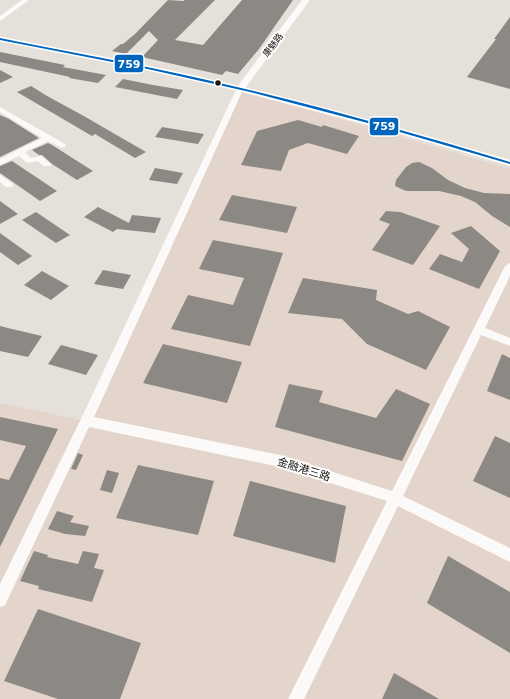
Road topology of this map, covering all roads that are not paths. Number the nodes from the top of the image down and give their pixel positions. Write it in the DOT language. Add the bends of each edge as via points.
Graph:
graph roads {
  1 [pos="26,0"];
  2 [pos="306,0"];
  3 [pos="0,19"];
  4 [pos="0,39"];
  5 [pos="240,89"];
  6 [pos="0,109"];
  7 [pos="4,116"];
  8 [pos="48,138"];
  9 [pos="62,146"];
  10 [pos="20,152"];
  11 [pos="0,162"];
  12 [pos="510,163"];
  13 [pos="46,164"];
  14 [pos="0,178"];
  15 [pos="9,185"];
  16 [pos="510,266"];
  17 [pos="478,330"];
  18 [pos="510,342"];
  19 [pos="86,421"];
  20 [pos="396,498"];
  21 [pos="510,555"];
  22 [pos="0,600"];
  23 [pos="296,699"];
  1 -- 3 [label="street"];
  2 -- 5 [label="main road, 康魅路"];
  4 -- 5 [label="street"];
  5 -- 12 [label="street"];
  5 -- 19 [label="street"];
  6 -- 7 [label="street"];
  7 -- 8 [label="street"];
  8 -- 9 [label="street"];
  8 -- 10 [label="street"];
  10 -- 11 [label="street"];
  10 -- 13 [label="street" via="30,161 38,158"];
  14 -- 15 [label="street"];
  16 -- 17 [label="street"];
  17 -- 18 [label="street"];
  17 -- 20 [label="street"];
  19 -- 20 [label="street, 金融港三路" via="280,461"];
  19 -- 22 [label="street"];
  20 -- 21 [label="street, 金融港三路"];
  20 -- 23 [label="street"];
}
